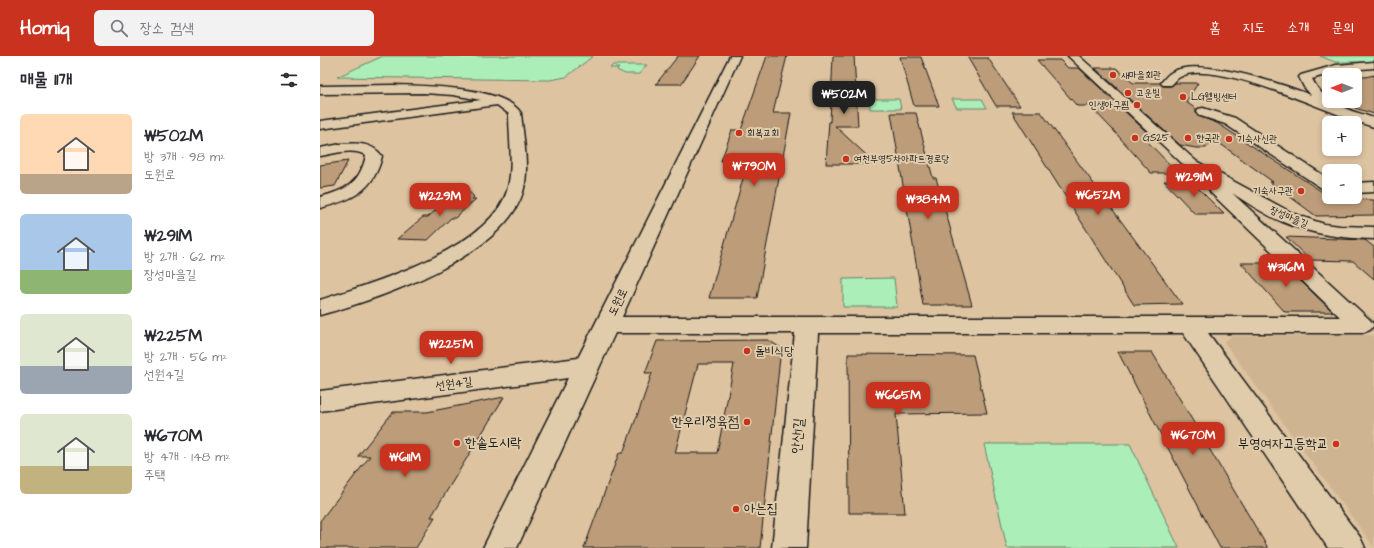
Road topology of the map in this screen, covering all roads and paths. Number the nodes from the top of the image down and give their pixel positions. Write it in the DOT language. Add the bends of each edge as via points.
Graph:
graph roads {
  1 [pos="735,56"];
  2 [pos="1073,56"];
  3 [pos="1374,65"];
  4 [pos="1336,68"];
  5 [pos="1322,72"];
  6 [pos="1167,83"];
  7 [pos="320,90"];
  8 [pos="1322,100"];
  9 [pos="499,101"];
  10 [pos="1322,104"];
  11 [pos="1333,108"];
  12 [pos="1203,112"];
  13 [pos="1374,123"];
  14 [pos="320,125"];
  15 [pos="320,152"];
  16 [pos="1191,164"];
  17 [pos="1322,181"];
  18 [pos="1374,187"];
  19 [pos="1362,188"];
  20 [pos="320,203"];
  21 [pos="1374,233"];
  22 [pos="320,308"];
  23 [pos="607,325"];
  24 [pos="807,325"];
  25 [pos="1190,325"];
  26 [pos="587,366"];
  27 [pos="320,401"];
  28 [pos="500,548"];
  29 [pos="789,548"];
  30 [pos="1348,548"];
  1 -- 23 [label="street, 도원로"];
  2 -- 16 [label="street, 장성마을길"];
  3 -- 4 [label="street"];
  5 -- 8 [label="street" via="1305,77"];
  6 -- 10 [label="street" via="1182,72 1220,71 1254,79"];
  7 -- 9 [label="street" via="441,90 463,92"];
  9 -- 14 [label="street"];
  9 -- 22 [label="street" via="515,113 516,190 507,211 482,236 452,254 403,278"];
  11 -- 13 [label="street"];
  12 -- 17 [label="street" via="1230,121"];
  15 -- 20 [label="street" via="357,148 370,151 374,156 371,171 362,184"];
  16 -- 21 [label="street, 장성마을길" via="1288,218 1321,229"];
  16 -- 25 [label="street, 장성마을길" via="1362,325"];
  18 -- 19 [label="street"];
  23 -- 24 [label="street"];
  23 -- 26 [label="street, 도원로"];
  24 -- 25 [label="street"];
  24 -- 29 [label="street, 안산1길"];
  25 -- 30 [label="street"];
  26 -- 27 [label="street, 선원4길"];
  26 -- 28 [label="street, 도원로"];
}
